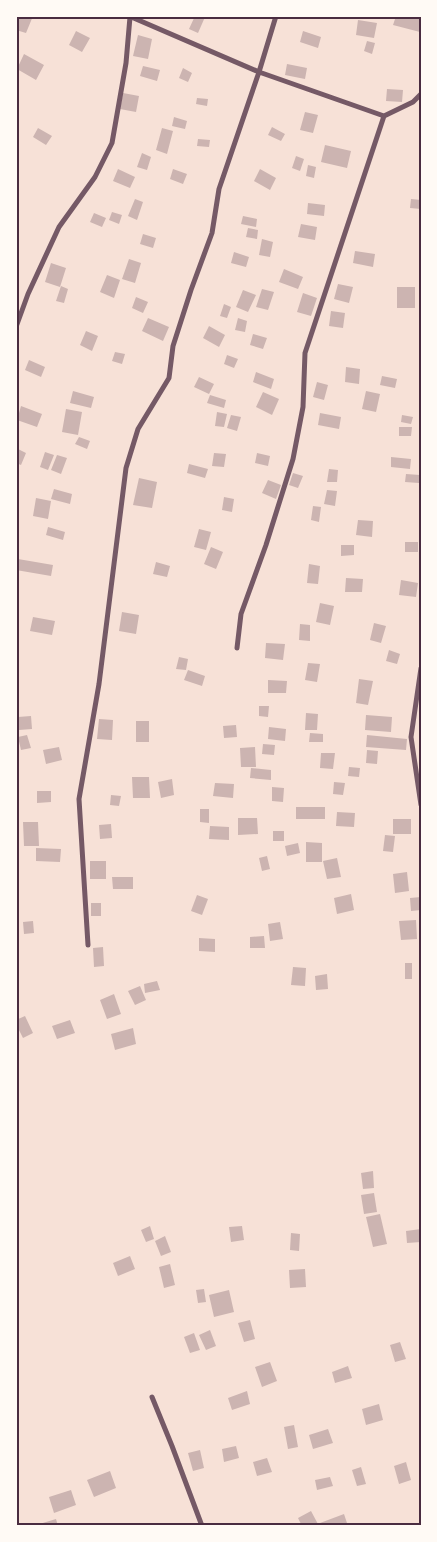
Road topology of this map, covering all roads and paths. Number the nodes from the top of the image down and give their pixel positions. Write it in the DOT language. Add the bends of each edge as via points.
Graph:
graph roads {
  1 [pos="129,16"];
  2 [pos="276,16"];
  3 [pos="259,72"];
  4 [pos="421,94"];
  5 [pos="384,116"];
  6 [pos="16,328"];
  7 [pos="237,648"];
  8 [pos="421,668"];
  9 [pos="421,805"];
  10 [pos="88,945"];
  11 [pos="152,1397"];
  12 [pos="202,1526"];
  1 -- 3 [label="street"];
  1 -- 6 [label="street" via="126,63 112,143 95,177 59,227"];
  2 -- 3 [label="street"];
  3 -- 5 [label="street"];
  3 -- 10 [label="street" via="219,189 212,234 173,346 169,378 138,429 126,468 99,684 79,799"];
  4 -- 5 [label="street" via="413,102"];
  5 -- 7 [label="street" via="305,353 303,407 293,460 241,614"];
  8 -- 9 [label="street" via="411,737"];
  11 -- 12 [label="street"];
}
